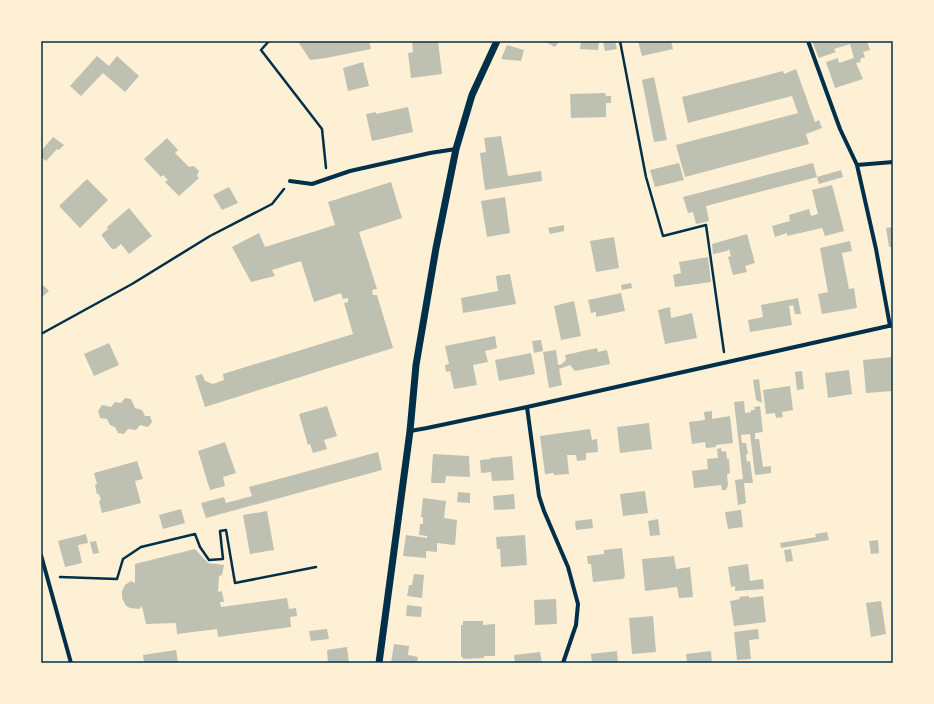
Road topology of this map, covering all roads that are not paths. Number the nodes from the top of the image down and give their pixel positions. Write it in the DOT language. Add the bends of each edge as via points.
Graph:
graph roads {
  1 [pos="497,41"];
  2 [pos="808,41"];
  3 [pos="456,149"];
  4 [pos="893,162"];
  5 [pos="857,165"];
  6 [pos="290,181"];
  7 [pos="891,325"];
  8 [pos="527,407"];
  9 [pos="410,430"];
  10 [pos="41,555"];
  11 [pos="71,663"];
  12 [pos="380,663"];
  13 [pos="563,663"];
  1 -- 3 [label="street" via="472,95"];
  2 -- 5 [label="street" via="840,130"];
  3 -- 6 [label="street" via="350,171 312,184"];
  3 -- 9 [label="street" via="416,365"];
  4 -- 5 [label="street"];
  5 -- 7 [label="street"];
  7 -- 8 [label="street"];
  8 -- 9 [label="street"];
  8 -- 13 [label="street" via="539,496 568,566 578,604 576,625"];
  9 -- 12 [label="street"];
  10 -- 11 [label="street"];
}
